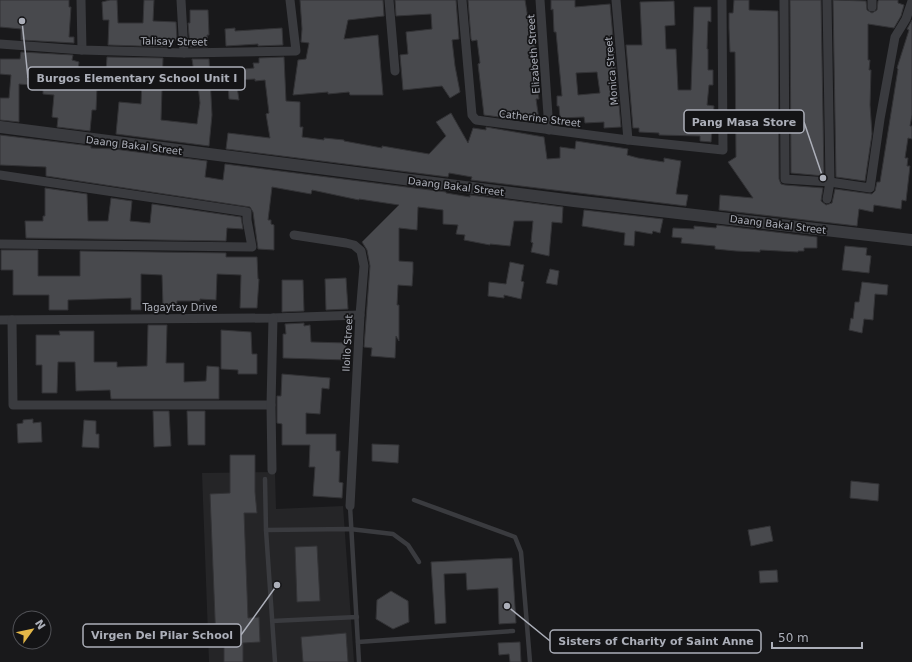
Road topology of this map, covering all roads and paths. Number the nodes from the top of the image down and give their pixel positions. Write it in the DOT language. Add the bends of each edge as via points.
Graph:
graph roads {
  1 [pos="81,0"];
  2 [pos="181,0"];
  3 [pos="290,0"];
  4 [pos="389,0"];
  5 [pos="462,0"];
  6 [pos="540,0"];
  7 [pos="616,0"];
  8 [pos="722,0"];
  9 [pos="784,0"];
  10 [pos="827,0"];
  11 [pos="912,1"];
  12 [pos="0,44"];
  13 [pos="82,50"];
  14 [pos="184,53"];
  15 [pos="395,71"];
  16 [pos="0,127"];
  17 [pos="549,130"];
  18 [pos="628,140"];
  19 [pos="0,175"];
  20 [pos="830,182"];
  21 [pos="827,199"];
  22 [pos="294,235"];
  23 [pos="912,240"];
  24 [pos="0,244"];
  25 [pos="360,315"];
  26 [pos="273,318"];
  27 [pos="0,320"];
  28 [pos="12,320"];
  29 [pos="271,405"];
  30 [pos="272,470"];
  31 [pos="265,479"];
  32 [pos="414,500"];
  33 [pos="350,506"];
  34 [pos="350,529"];
  35 [pos="266,530"];
  36 [pos="419,562"];
  37 [pos="357,618"];
  38 [pos="272,621"];
  39 [pos="513,631"];
  40 [pos="358,642"];
  41 [pos="275,662"];
  42 [pos="359,662"];
  43 [pos="530,662"];
  1 -- 13 [label="street"];
  2 -- 14 [label="street"];
  3 -- 14 [label="street, Talisay Street" via="296,51"];
  4 -- 15 [label="street"];
  5 -- 17 [label="street, Catherine Street" via="474,119"];
  6 -- 17 [label="street, Elizabeth Street"];
  7 -- 18 [label="street, Monica Street"];
  8 -- 18 [label="street, Catherine Street" via="723,150"];
  9 -- 20 [label="street" via="785,179"];
  10 -- 20 [label="street"];
  11 -- 20 [label="street" via="906,19 895,38 870,188"];
  12 -- 13 [label="street, Talisay Street"];
  13 -- 14 [label="street, Talisay Street"];
  16 -- 23 [label="street, Daang Bakal Street" via="574,201"];
  17 -- 18 [label="street, Catherine Street"];
  19 -- 24 [label="street" via="247,212 252,247"];
  20 -- 21 [label="street"];
  22 -- 25 [label="street, Iloilo Street" via="346,243 361,251 364,266"];
  25 -- 26 [label="street, Tagaytay Drive"];
  25 -- 33 [label="street, Iloilo Street"];
  26 -- 28 [label="street, Tagaytay Drive"];
  26 -- 29 [label="street"];
  27 -- 28 [label="street, Tagaytay Drive"];
  28 -- 29 [label="street" via="13,405"];
  29 -- 30 [label="street"];
  31 -- 35 [label="lane"];
  32 -- 43 [label="lane" via="515,537 521,552"];
  33 -- 34 [label="lane"];
  34 -- 35 [label="lane"];
  34 -- 36 [label="lane" via="393,534 408,545"];
  34 -- 37 [label="lane"];
  35 -- 38 [label="lane"];
  37 -- 38 [label="lane"];
  37 -- 40 [label="lane"];
  38 -- 41 [label="lane"];
  39 -- 40 [label="lane"];
  40 -- 42 [label="lane"];
}
